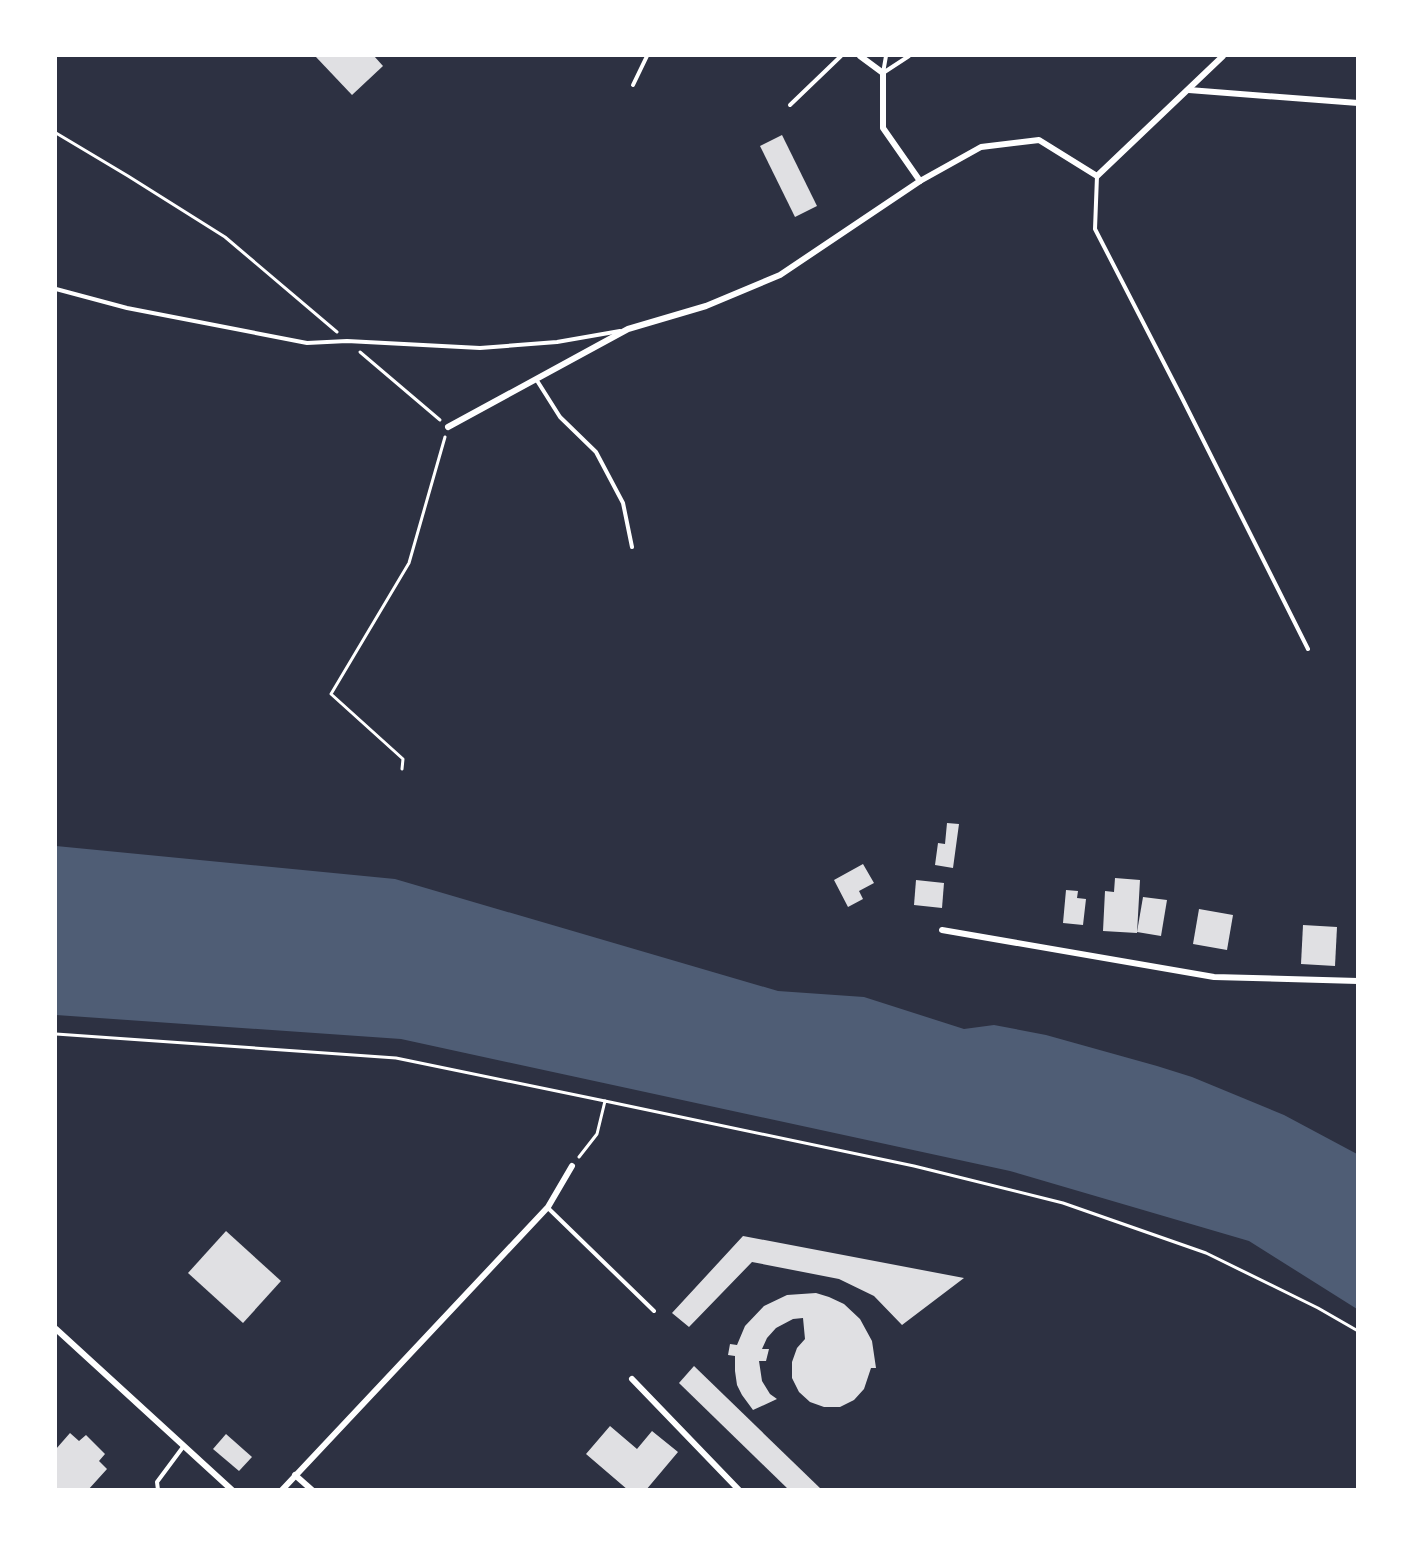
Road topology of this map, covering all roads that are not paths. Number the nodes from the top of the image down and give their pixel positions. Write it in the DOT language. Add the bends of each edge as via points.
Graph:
graph roads {
  1 [pos="647,56"];
  2 [pos="841,56"];
  3 [pos="860,56"];
  4 [pos="886,56"];
  5 [pos="909,56"];
  6 [pos="1223,56"];
  7 [pos="883,73"];
  8 [pos="633,85"];
  9 [pos="1189,90"];
  10 [pos="1358,103"];
  11 [pos="790,105"];
  12 [pos="1097,176"];
  13 [pos="920,182"];
  14 [pos="56,289"];
  15 [pos="628,329"];
  16 [pos="536,379"];
  17 [pos="448,427"];
  18 [pos="632,547"];
  19 [pos="1308,649"];
  20 [pos="942,930"];
  21 [pos="1358,981"];
  22 [pos="572,1166"];
  23 [pos="548,1207"];
  24 [pos="654,1311"];
  25 [pos="56,1329"];
  26 [pos="632,1379"];
  27 [pos="183,1447"];
  28 [pos="296,1475"];
  29 [pos="158,1490"];
  30 [pos="232,1490"];
  31 [pos="282,1490"];
  32 [pos="312,1490"];
  33 [pos="739,1490"];
  1 -- 8 [label="lane"];
  2 -- 11 [label="lane"];
  3 -- 7 [label="street"];
  4 -- 7 [label="lane"];
  5 -- 7 [label="lane"];
  6 -- 9 [label="street"];
  7 -- 13 [label="street" via="882,128"];
  9 -- 10 [label="street"];
  9 -- 12 [label="street"];
  12 -- 13 [label="street" via="1038,140 981,147"];
  12 -- 19 [label="lane" via="1095,229"];
  13 -- 15 [label="street" via="780,275 706,306"];
  14 -- 15 [label="lane" via="128,309 307,343 347,341 480,348 557,342"];
  15 -- 16 [label="street"];
  16 -- 17 [label="street"];
  16 -- 18 [label="lane" via="560,417 596,452 623,503"];
  20 -- 21 [label="street" via="1214,977"];
  22 -- 23 [label="street"];
  23 -- 24 [label="lane"];
  23 -- 28 [label="street"];
  25 -- 27 [label="street"];
  26 -- 33 [label="street"];
  27 -- 29 [label="lane" via="157,1482"];
  27 -- 30 [label="street"];
  28 -- 31 [label="street"];
  28 -- 32 [label="street"];
}
